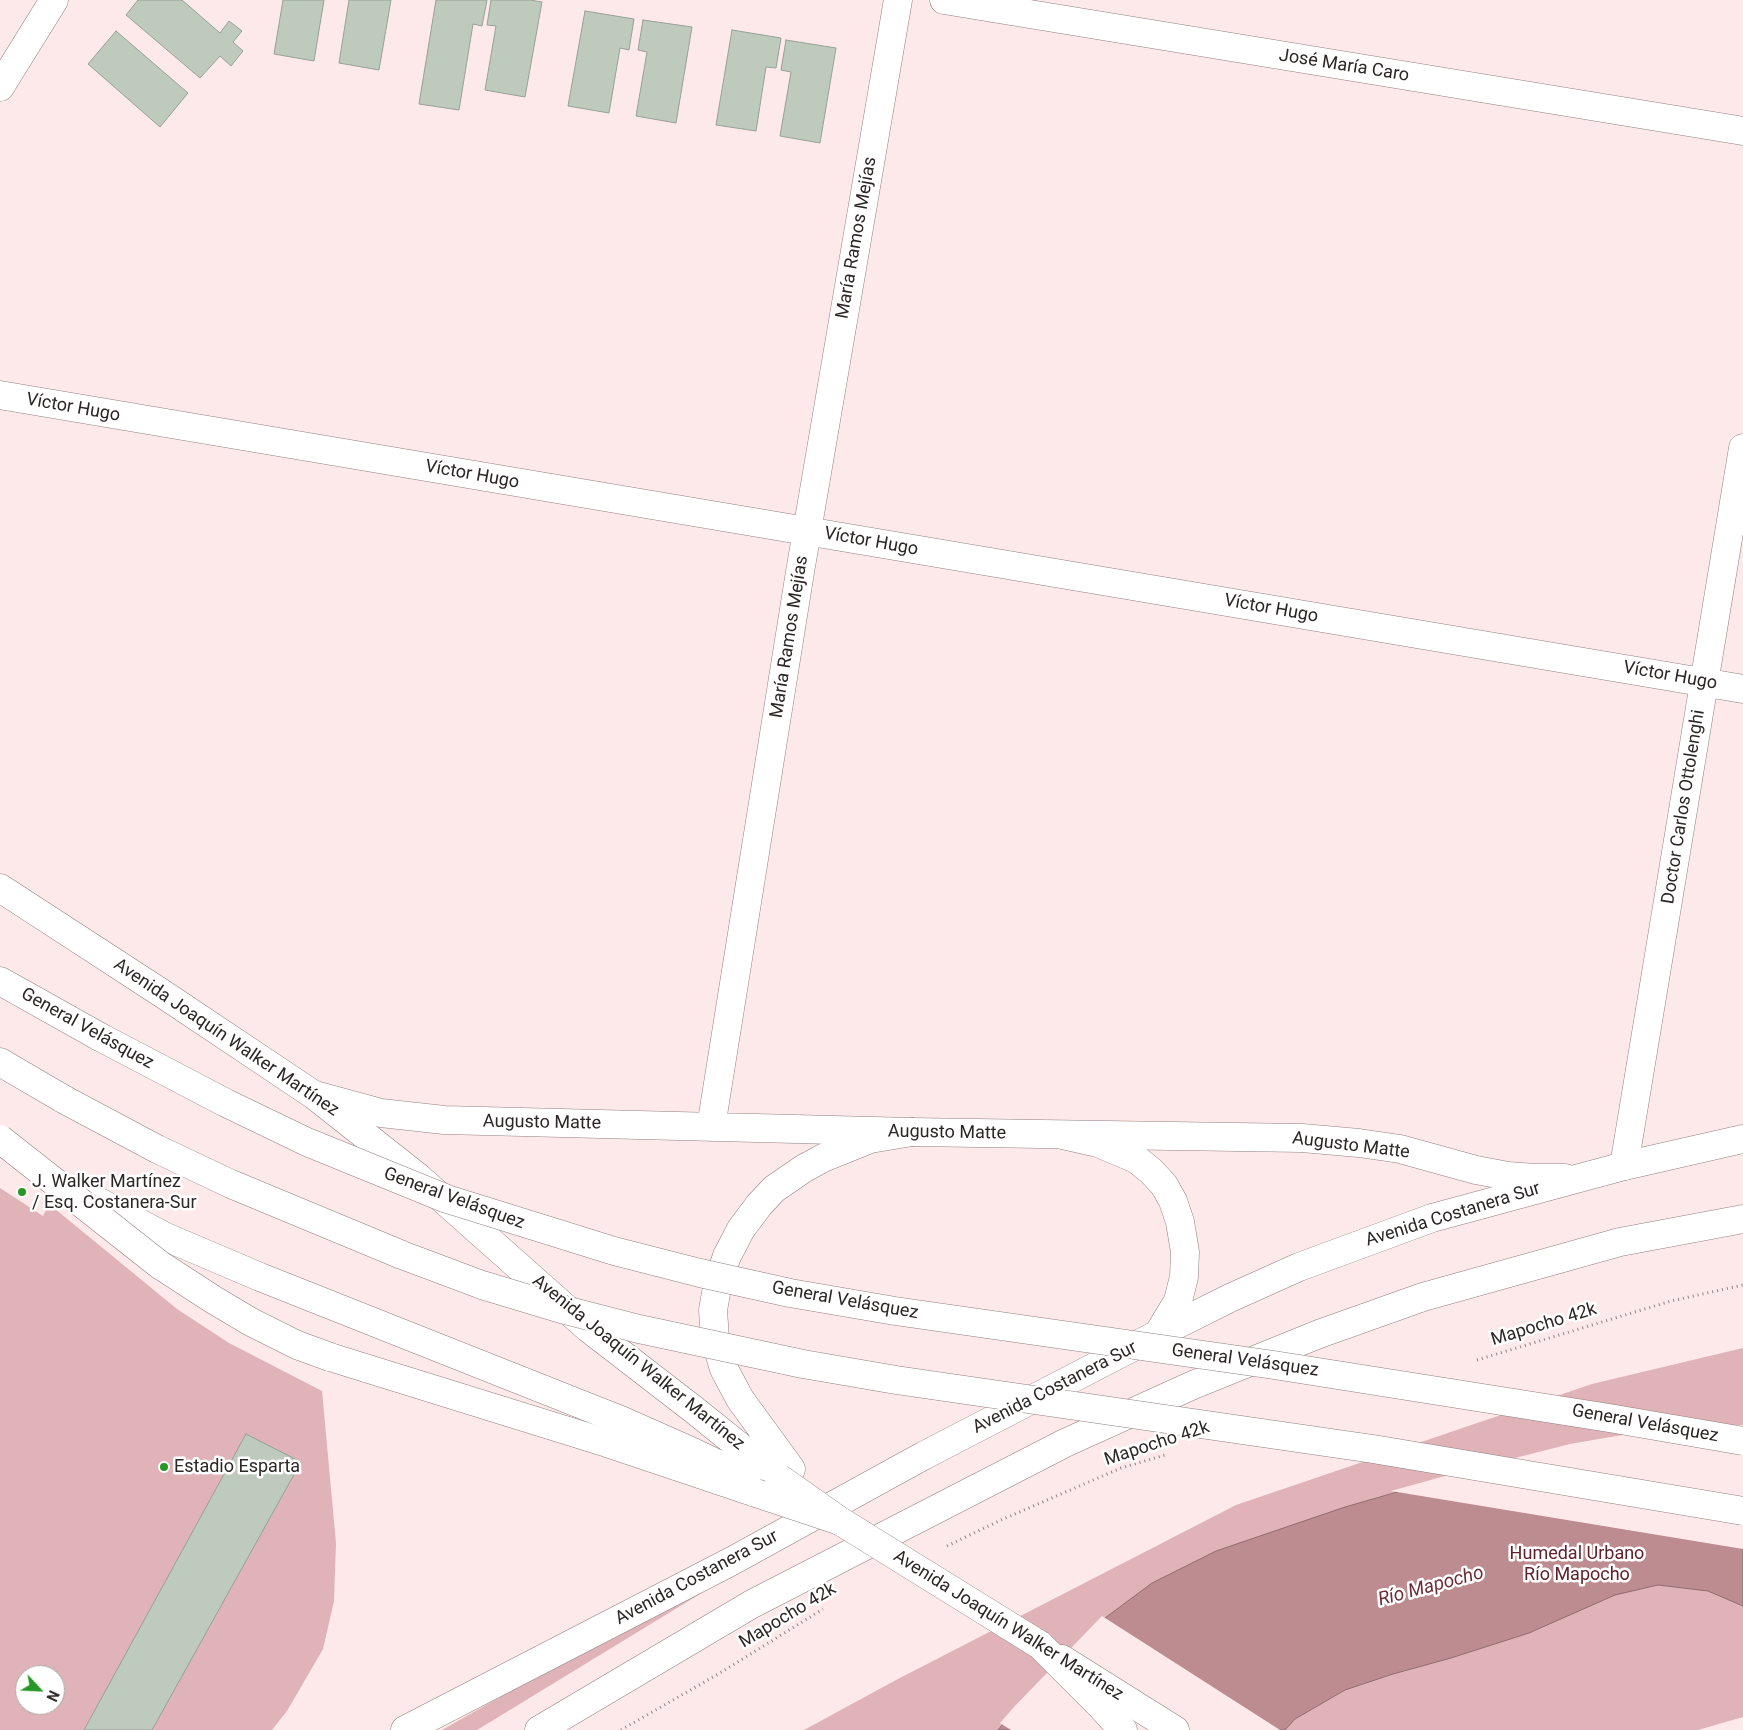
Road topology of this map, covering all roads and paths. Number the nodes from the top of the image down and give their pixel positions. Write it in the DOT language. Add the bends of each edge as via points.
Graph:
graph roads {
  1 [pos="54,0"];
  2 [pos="898,0"];
  3 [pos="944,0"];
  4 [pos="0,88"];
  5 [pos="1743,131"];
  6 [pos="0,395"];
  7 [pos="1743,448"];
  8 [pos="807,531"];
  9 [pos="1704,682"];
  10 [pos="1743,689"];
  11 [pos="0,888"];
  12 [pos="0,981"];
  13 [pos="0,1062"];
  14 [pos="314,1095"];
  15 [pos="711,1127"];
  16 [pos="912,1132"];
  17 [pos="1063,1135"];
  18 [pos="0,1139"];
  19 [pos="1743,1139"];
  20 [pos="0,1146"];
  21 [pos="1624,1166"];
  22 [pos="1580,1178"];
  23 [pos="1743,1219"];
  24 [pos="1743,1285"];
  25 [pos="1158,1334"];
  26 [pos="1473,1361"];
  27 [pos="1743,1441"];
  28 [pos="1168,1454"];
  29 [pos="773,1482"];
  30 [pos="1743,1511"];
  31 [pos="840,1521"];
  32 [pos="939,1551"];
  33 [pos="824,1608"];
  34 [pos="1040,1645"];
  35 [pos="405,1730"];
  36 [pos="539,1730"];
  37 [pos="621,1730"];
  38 [pos="1123,1730"];
  39 [pos="1175,1730"];
  1 -- 4 [label="main road"];
  2 -- 8 [label="main road, María Ramos Mejías"];
  3 -- 5 [label="main road, José María Caro"];
  6 -- 8 [label="main road, Víctor Hugo"];
  7 -- 9 [label="main road, Doctor Carlos Ottolenghi"];
  8 -- 9 [label="main road, Víctor Hugo"];
  8 -- 15 [label="main road, María Ramos Mejías"];
  9 -- 10 [label="main road, Víctor Hugo"];
  9 -- 21 [label="main road, Doctor Carlos Ottolenghi"];
  11 -- 14 [label="main road, Avenida Joaquín Walker Martínez"];
  12 -- 27 [label="main road, General Velásquez, bridge" via="226,1103 308,1142 447,1199 604,1248 790,1293 895,1311 1284,1366"];
  13 -- 30 [label="main road, bridge" via="157,1149 402,1256 482,1285 639,1329 896,1380 1373,1449"];
  14 -- 15 [label="main road, Augusto Matte" via="381,1113 444,1120"];
  14 -- 29 [label="main road, Avenida Joaquín Walker Martínez" via="418,1178 588,1328"];
  15 -- 16 [label="main road, Augusto Matte"];
  16 -- 17 [label="main road, Augusto Matte"];
  16 -- 29 [label="main road" via="870,1139 803,1169 774,1189 759,1205 727,1256 713,1310 715,1339 724,1369 740,1399"];
  17 -- 22 [label="main road, Augusto Matte" via="1321,1140 1400,1149 1508,1176"];
  17 -- 25 [label="main road" via="1098,1143 1136,1159 1164,1185 1173,1201 1185,1252 1184,1277 1178,1301"];
  18 -- 29 [label="main road, bridge" via="160,1265 251,1322 297,1345 607,1443"];
  19 -- 21 [label="main road, Avenida Costanera Sur"];
  20 -- 29 [label="main road, Avenida Joaquín Walker Martínez" via="166,1237"];
  21 -- 22 [label="main road, Avenida Costanera Sur"];
  22 -- 25 [label="main road, Avenida Costanera Sur" via="1432,1218 1374,1238 1299,1267"];
  23 -- 36 [label="main road" via="1620,1242 1423,1297 1192,1385 1065,1443 752,1604"];
  24 -- 26 [label="path, Mapocho 42k" via="1671,1301"];
  25 -- 35 [label="main road, Avenida Costanera Sur"];
  28 -- 32 [label="path, Mapocho 42k" via="1112,1472"];
  29 -- 31 [label="main road, bridge"];
  29 -- 31 [label="main road, bridge"];
  31 -- 34 [label="main road, Avenida Joaquín Walker Martínez, bridge"];
  33 -- 37 [label="path, Mapocho 42k"];
  34 -- 38 [label="main road"];
  34 -- 39 [label="main road, Avenida Joaquín Walker Martínez"];
}
